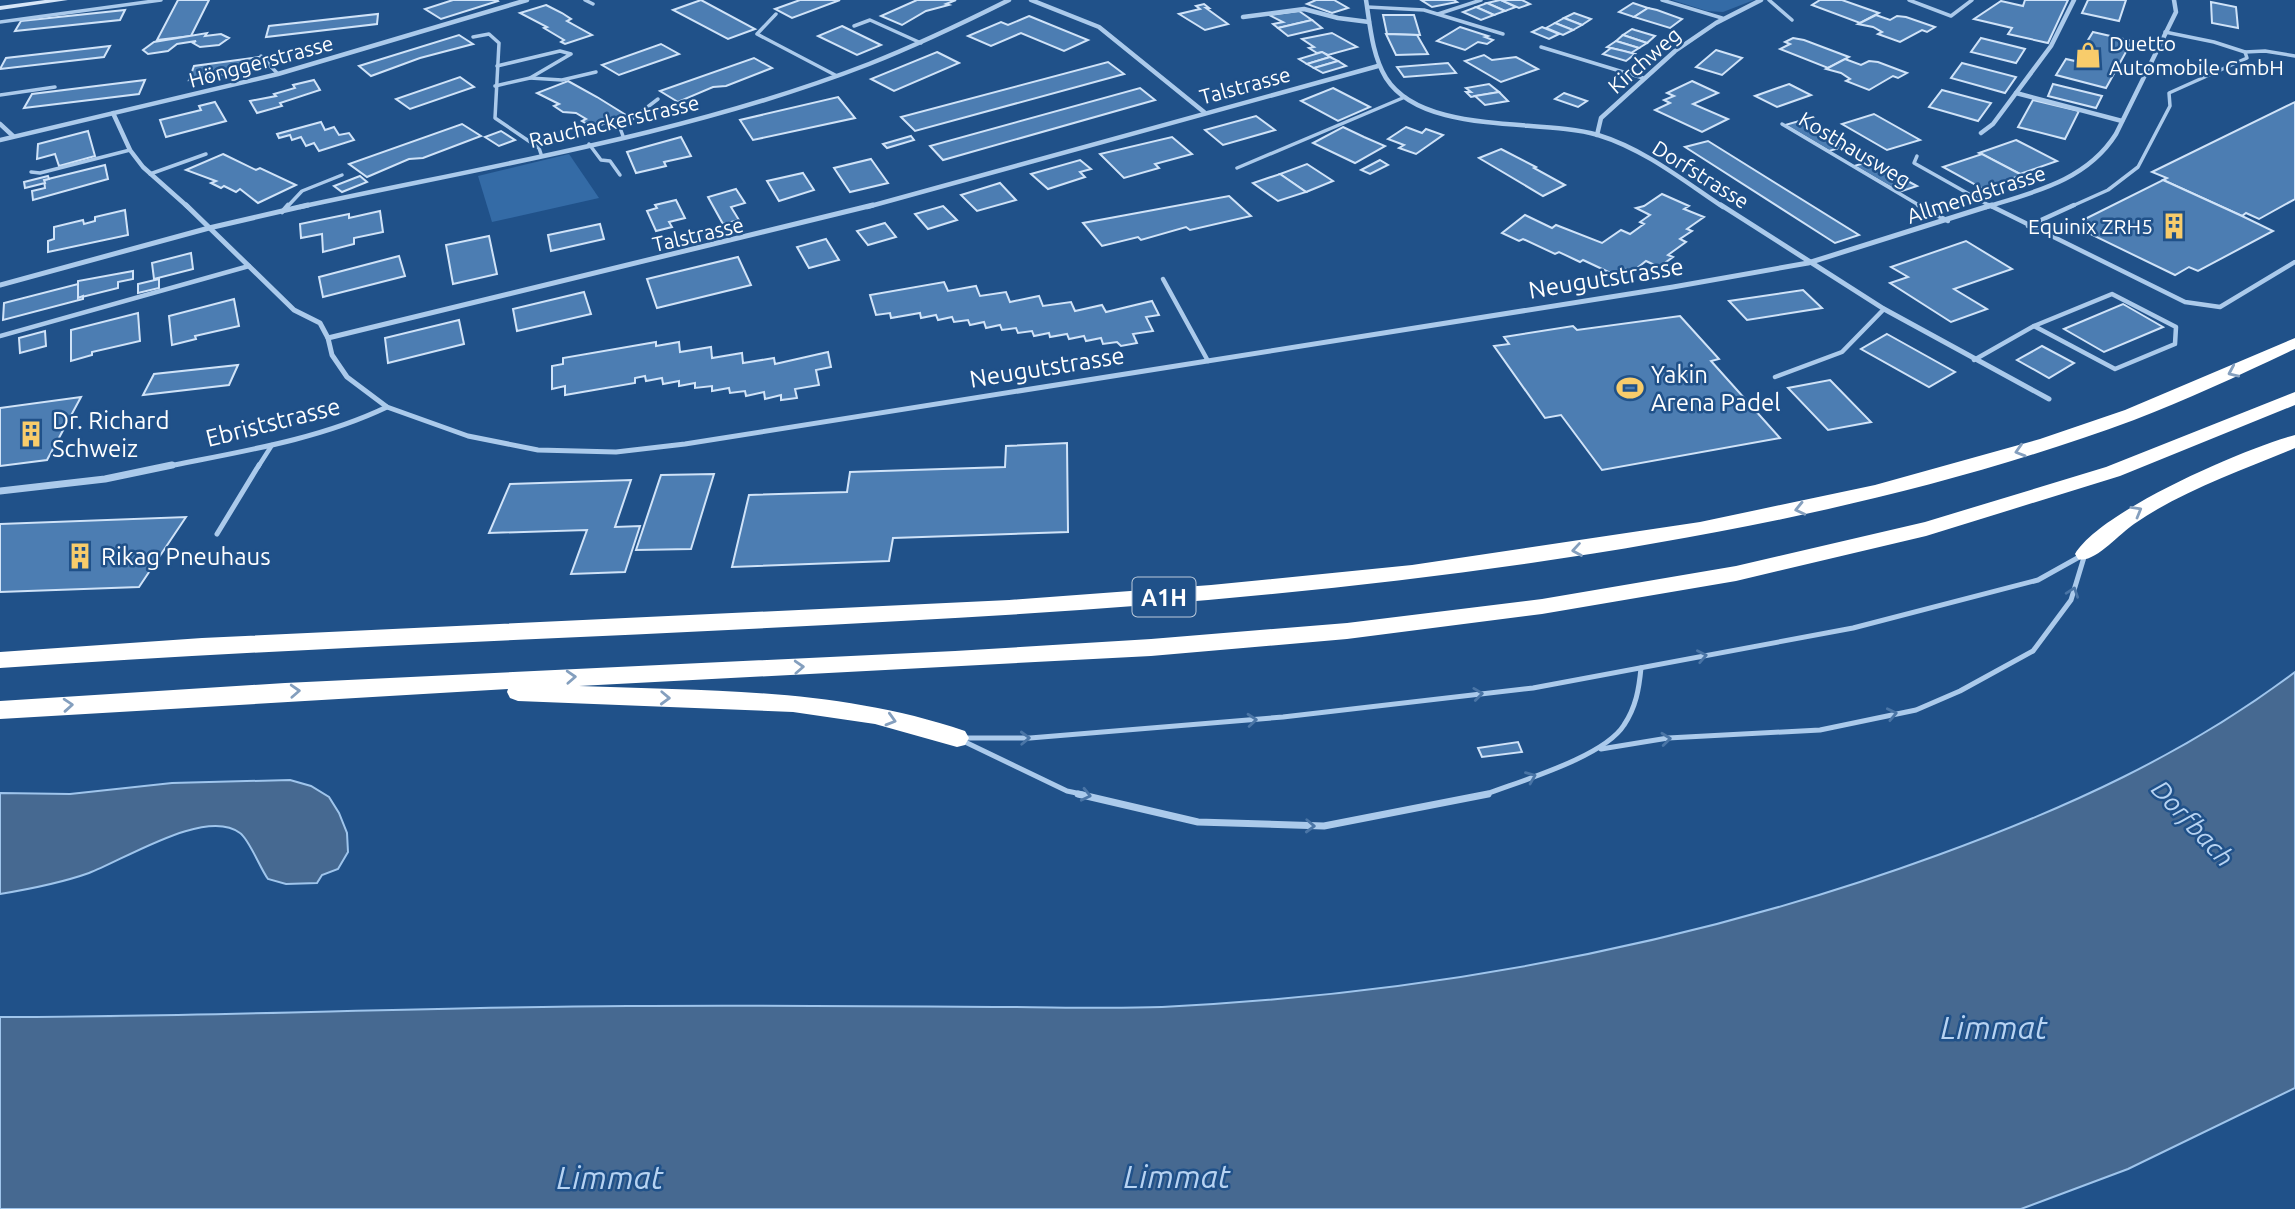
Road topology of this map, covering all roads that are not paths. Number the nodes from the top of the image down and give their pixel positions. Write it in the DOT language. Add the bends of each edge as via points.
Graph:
graph roads {
  1 [pos="64,0"];
  2 [pos="161,0"];
  3 [pos="527,0"];
  4 [pos="585,0"];
  5 [pos="1009,0"];
  6 [pos="1031,0"];
  7 [pos="1366,0"];
  8 [pos="1481,0"];
  9 [pos="1662,0"];
  10 [pos="1761,0"];
  11 [pos="1769,0"];
  12 [pos="1909,0"];
  13 [pos="1972,0"];
  14 [pos="2074,0"];
  15 [pos="2174,0"];
  16 [pos="593,5"];
  17 [pos="1367,7"];
  18 [pos="0,8"];
  19 [pos="776,14"];
  20 [pos="1438,14"];
  21 [pos="1243,17"];
  22 [pos="1722,18"];
  23 [pos="1792,20"];
  24 [pos="0,22"];
  25 [pos="1369,22"];
  26 [pos="854,26"];
  27 [pos="2165,32"];
  28 [pos="1503,34"];
  29 [pos="473,37"];
  30 [pos="921,43"];
  31 [pos="1541,47"];
  32 [pos="2245,52"];
  33 [pos="261,56"];
  34 [pos="2295,56"];
  35 [pos="497,66"];
  36 [pos="1378,66"];
  37 [pos="596,72"];
  38 [pos="278,74"];
  39 [pos="836,76"];
  40 [pos="530,78"];
  41 [pos="1643,78"];
  42 [pos="495,86"];
  43 [pos="55,87"];
  44 [pos="2016,93"];
  45 [pos="0,95"];
  46 [pos="1405,97"];
  47 [pos="658,99"];
  48 [pos="1204,112"];
  49 [pos="113,113"];
  50 [pos="2122,121"];
  51 [pos="0,124"];
  52 [pos="1782,124"];
  53 [pos="1980,133"];
  54 [pos="1597,135"];
  55 [pos="13,136"];
  56 [pos="623,136"];
  57 [pos="0,140"];
  58 [pos="589,144"];
  59 [pos="131,150"];
  60 [pos="206,154"];
  61 [pos="541,154"];
  62 [pos="1917,156"];
  63 [pos="1237,168"];
  64 [pos="31,172"];
  65 [pos="150,174"];
  66 [pos="620,174"];
  67 [pos="342,175"];
  68 [pos="1990,206"];
  69 [pos="282,212"];
  70 [pos="1948,220"];
  71 [pos="2028,226"];
  72 [pos="211,228"];
  73 [pos="2295,262"];
  74 [pos="1808,263"];
  75 [pos="249,266"];
  76 [pos="1163,279"];
  77 [pos="0,285"];
  78 [pos="1884,309"];
  79 [pos="2034,326"];
  80 [pos="0,337"];
  81 [pos="328,338"];
  82 [pos="2295,343"];
  83 [pos="1974,359"];
  84 [pos="1208,361"];
  85 [pos="1775,377"];
  86 [pos="2295,398"];
  87 [pos="2049,399"];
  88 [pos="387,407"];
  89 [pos="2295,441"];
  90 [pos="272,446"];
  91 [pos="0,491"];
  92 [pos="217,534"];
  93 [pos="2085,554"];
  94 [pos="0,660"];
  95 [pos="1641,668"];
  96 [pos="376,686"];
  97 [pos="0,710"];
  98 [pos="957,738"];
  99 [pos="1599,749"];
  1 -- 18 [label="main road"];
  2 -- 24 [label="lane"];
  3 -- 38 [label="street, Hönggerstrasse"];
  4 -- 16 [label="lane"];
  5 -- 30 [label="street, Rauchackerstrasse"];
  6 -- 48 [label="street" via="1100,27"];
  7 -- 17 [label="street, Dorfstrasse"];
  8 -- 20 [label="lane"];
  9 -- 22 [label="lane"];
  10 -- 22 [label="street, Kirchweg"];
  11 -- 23 [label="lane"];
  12 -- 13 [label="lane" via="1951,16"];
  14 -- 44 [label="street" via="2051,46"];
  15 -- 27 [label="street, Allmendstrasse" via="2176,12"];
  17 -- 20 [label="lane"];
  17 -- 25 [label="street, Dorfstrasse"];
  19 -- 39 [label="lane" via="757,34"];
  20 -- 28 [label="lane"];
  21 -- 25 [label="street" via="1304,9"];
  22 -- 41 [label="street, Kirchweg"];
  25 -- 36 [label="street, Dorfstrasse"];
  26 -- 30 [label="lane" via="870,20"];
  27 -- 32 [label="lane"];
  27 -- 50 [label="street, Allmendstrasse"];
  29 -- 35 [label="lane" via="489,34 499,43"];
  30 -- 39 [label="street, Rauchackerstrasse"];
  31 -- 41 [label="lane"];
  32 -- 34 [label="lane"];
  32 -- 71 [label="lane" via="2247,58 2169,93 2170,106 2138,167 2108,190"];
  33 -- 38 [label="lane"];
  35 -- 40 [label="lane" via="560,51 571,54"];
  35 -- 42 [label="lane"];
  36 -- 46 [label="street, Dorfstrasse"];
  36 -- 48 [label="street, Talstrasse"];
  37 -- 40 [label="lane" via="562,80"];
  38 -- 49 [label="street, Hönggerstrasse"];
  39 -- 56 [label="street, Rauchackerstrasse" via="782,96"];
  40 -- 42 [label="lane"];
  41 -- 54 [label="street, Kirchweg" via="1601,118"];
  42 -- 61 [label="lane" via="495,118"];
  43 -- 45 [label="lane"];
  44 -- 50 [label="street"];
  44 -- 53 [label="street" via="1993,124"];
  46 -- 54 [label="street, Dorfstrasse" via="1457,118"];
  46 -- 63 [label="lane"];
  47 -- 56 [label="lane" via="620,128"];
  48 -- 81 [label="street, Talstrasse" via="812,222"];
  49 -- 55 [label="street, Hönggerstrasse"];
  49 -- 59 [label="street"];
  50 -- 68 [label="street, Allmendstrasse" via="2096,161 2059,184"];
  51 -- 55 [label="street"];
  52 -- 70 [label="lane, Kosthausweg"];
  54 -- 74 [label="street, Dorfstrasse" via="1671,171"];
  55 -- 57 [label="street, Hönggerstrasse"];
  56 -- 58 [label="street, Rauchackerstrasse"];
  58 -- 61 [label="street, Rauchackerstrasse"];
  58 -- 66 [label="lane"];
  59 -- 64 [label="lane"];
  59 -- 65 [label="street"];
  60 -- 65 [label="lane"];
  61 -- 69 [label="street, Rauchackerstrasse"];
  62 -- 68 [label="lane" via="1913,163"];
  65 -- 72 [label="street"];
  67 -- 69 [label="lane" via="302,191"];
  68 -- 70 [label="street, Allmendstrasse"];
  68 -- 71 [label="lane"];
  69 -- 72 [label="street, Rauchackerstrasse"];
  70 -- 74 [label="street, Allmendstrasse"];
  71 -- 73 [label="lane" via="2185,302 2220,307"];
  72 -- 75 [label="street"];
  72 -- 77 [label="street, Rauchackerstrasse"];
  74 -- 78 [label="street, Dorfstrasse"];
  74 -- 84 [label="street, Neugutstrasse"];
  75 -- 80 [label="lane"];
  75 -- 81 [label="street" via="294,310 320,323"];
  76 -- 84 [label="lane"];
  78 -- 83 [label="street, Dorfstrasse"];
  78 -- 85 [label="lane" via="1842,352"];
  79 -- 79 [label="lane" via="2112,294 2176,327 2175,344 2115,369"];
  79 -- 83 [label="lane"];
  81 -- 88 [label="street, Neugutstrasse" via="332,355 347,377"];
  82 -- 94 [label="highway, A1H, one-way" via="2089,429 1919,482 1720,527 1502,563 1105,602 147,648"];
  83 -- 87 [label="street, Dorfstrasse"];
  84 -- 88 [label="street, Neugutstrasse" via="617,452 538,450 468,436"];
  96 -- 86 [label="highway, A1H, one-way" via="1024,656 1215,642 1567,602 1740,572 1977,515 2151,459"];
  88 -- 90 [label="street, Ebriststrasse" via="351,423"];
  93 -- 89 [label="highway, one-way" via="2140,509"];
  90 -- 91 [label="street, Ebriststrasse" via="105,479"];
  90 -- 92 [label="lane"];
  95 -- 93 [label="lane, one-way" via="1853,628 2038,580"];
  99 -- 93 [label="lane, one-way" via="1668,738 1820,730 1916,709 2033,651 2071,600"];
  98 -- 95 [label="lane, one-way" via="1030,738 1283,717 1533,688"];
  95 -- 99 [label="lane" via="1638,697 1623,727"];
  97 -- 96 [label="highway, A1H, one-way"];
  96 -- 98 [label="highway, one-way" via="793,702 875,715"];
  98 -- 99 [label="lane, one-way" via="1067,791 1198,822 1324,826 1480,797"];
}
